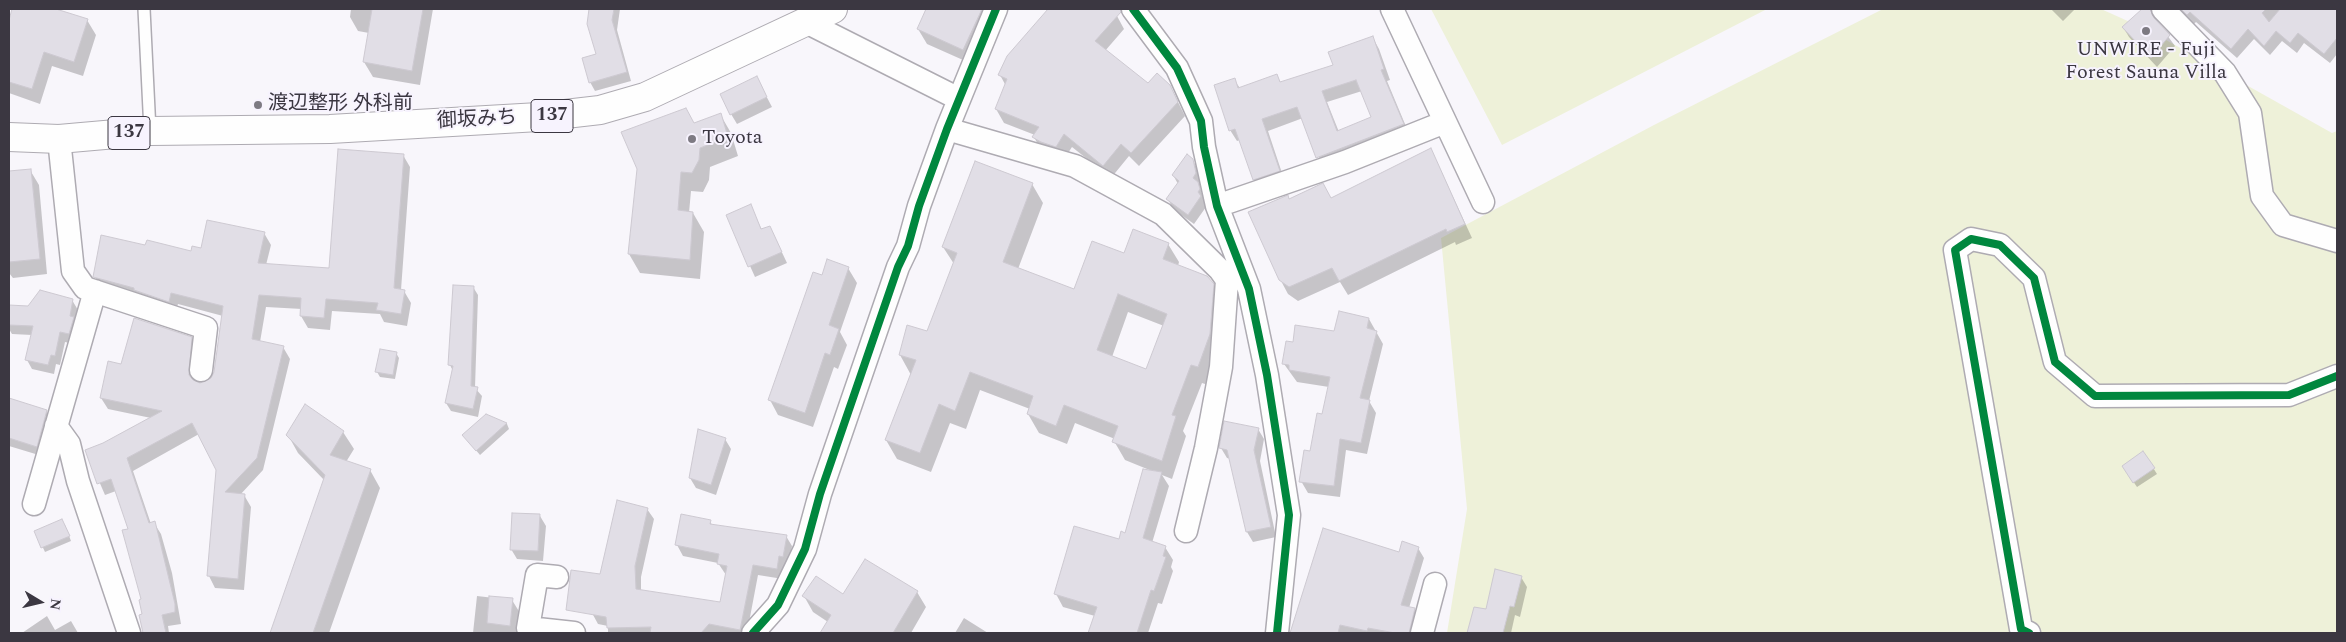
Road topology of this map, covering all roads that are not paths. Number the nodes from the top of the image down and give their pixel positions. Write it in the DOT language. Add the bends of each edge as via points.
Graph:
graph roads {
  1 [pos="144,9"];
  2 [pos="834,9"];
  3 [pos="996,9"];
  4 [pos="1133,9"];
  5 [pos="1392,9"];
  6 [pos="2163,9"];
  7 [pos="806,22"];
  8 [pos="959,99"];
  9 [pos="1445,122"];
  10 [pos="946,129"];
  11 [pos="150,130"];
  12 [pos="9,138"];
  13 [pos="60,138"];
  14 [pos="1483,202"];
  15 [pos="1217,206"];
  16 [pos="2337,241"];
  17 [pos="95,291"];
  18 [pos="200,370"];
  19 [pos="2337,376"];
  20 [pos="56,426"];
  21 [pos="34,504"];
  22 [pos="1186,531"];
  23 [pos="557,577"];
  24 [pos="1435,584"];
  25 [pos="129,633"];
  26 [pos="574,633"];
  27 [pos="753,633"];
  28 [pos="1277,633"];
  29 [pos="1422,633"];
  30 [pos="2028,633"];
  1 -- 11 [label="lane"];
  2 -- 7 [label="highway, 御坂みち / 137"];
  3 -- 8 [label="street"];
  4 -- 15 [label="street" via="1177,68 1201,120"];
  5 -- 9 [label="street"];
  6 -- 16 [label="street" via="2225,73 2250,113 2262,196 2283,225"];
  7 -- 8 [label="street"];
  7 -- 11 [label="highway, 御坂みち / 137" via="645,97 600,110 539,117 330,129"];
  8 -- 10 [label="street"];
  9 -- 14 [label="street"];
  9 -- 15 [label="street" via="1345,162"];
  10 -- 22 [label="street" via="1075,166 1163,214 1227,280 1221,367"];
  10 -- 27 [label="street" via="820,494 805,549 778,605"];
  11 -- 13 [label="highway, 御坂みち / 137"];
  12 -- 13 [label="highway, 御坂みち / 137"];
  13 -- 17 [label="street" via="73,270 85,288"];
  15 -- 28 [label="street" via="1249,288 1290,514"];
  17 -- 18 [label="street" via="206,328"];
  17 -- 20 [label="street"];
  19 -- 30 [label="street" via="2289,395 2095,396 2055,362 2034,278 2000,245 1971,239 1955,250 2022,629"];
  20 -- 21 [label="street"];
  20 -- 25 [label="street" via="69,444 78,481"];
  23 -- 26 [label="street" via="537,575 528,628"];
  24 -- 29 [label="street"];
}
